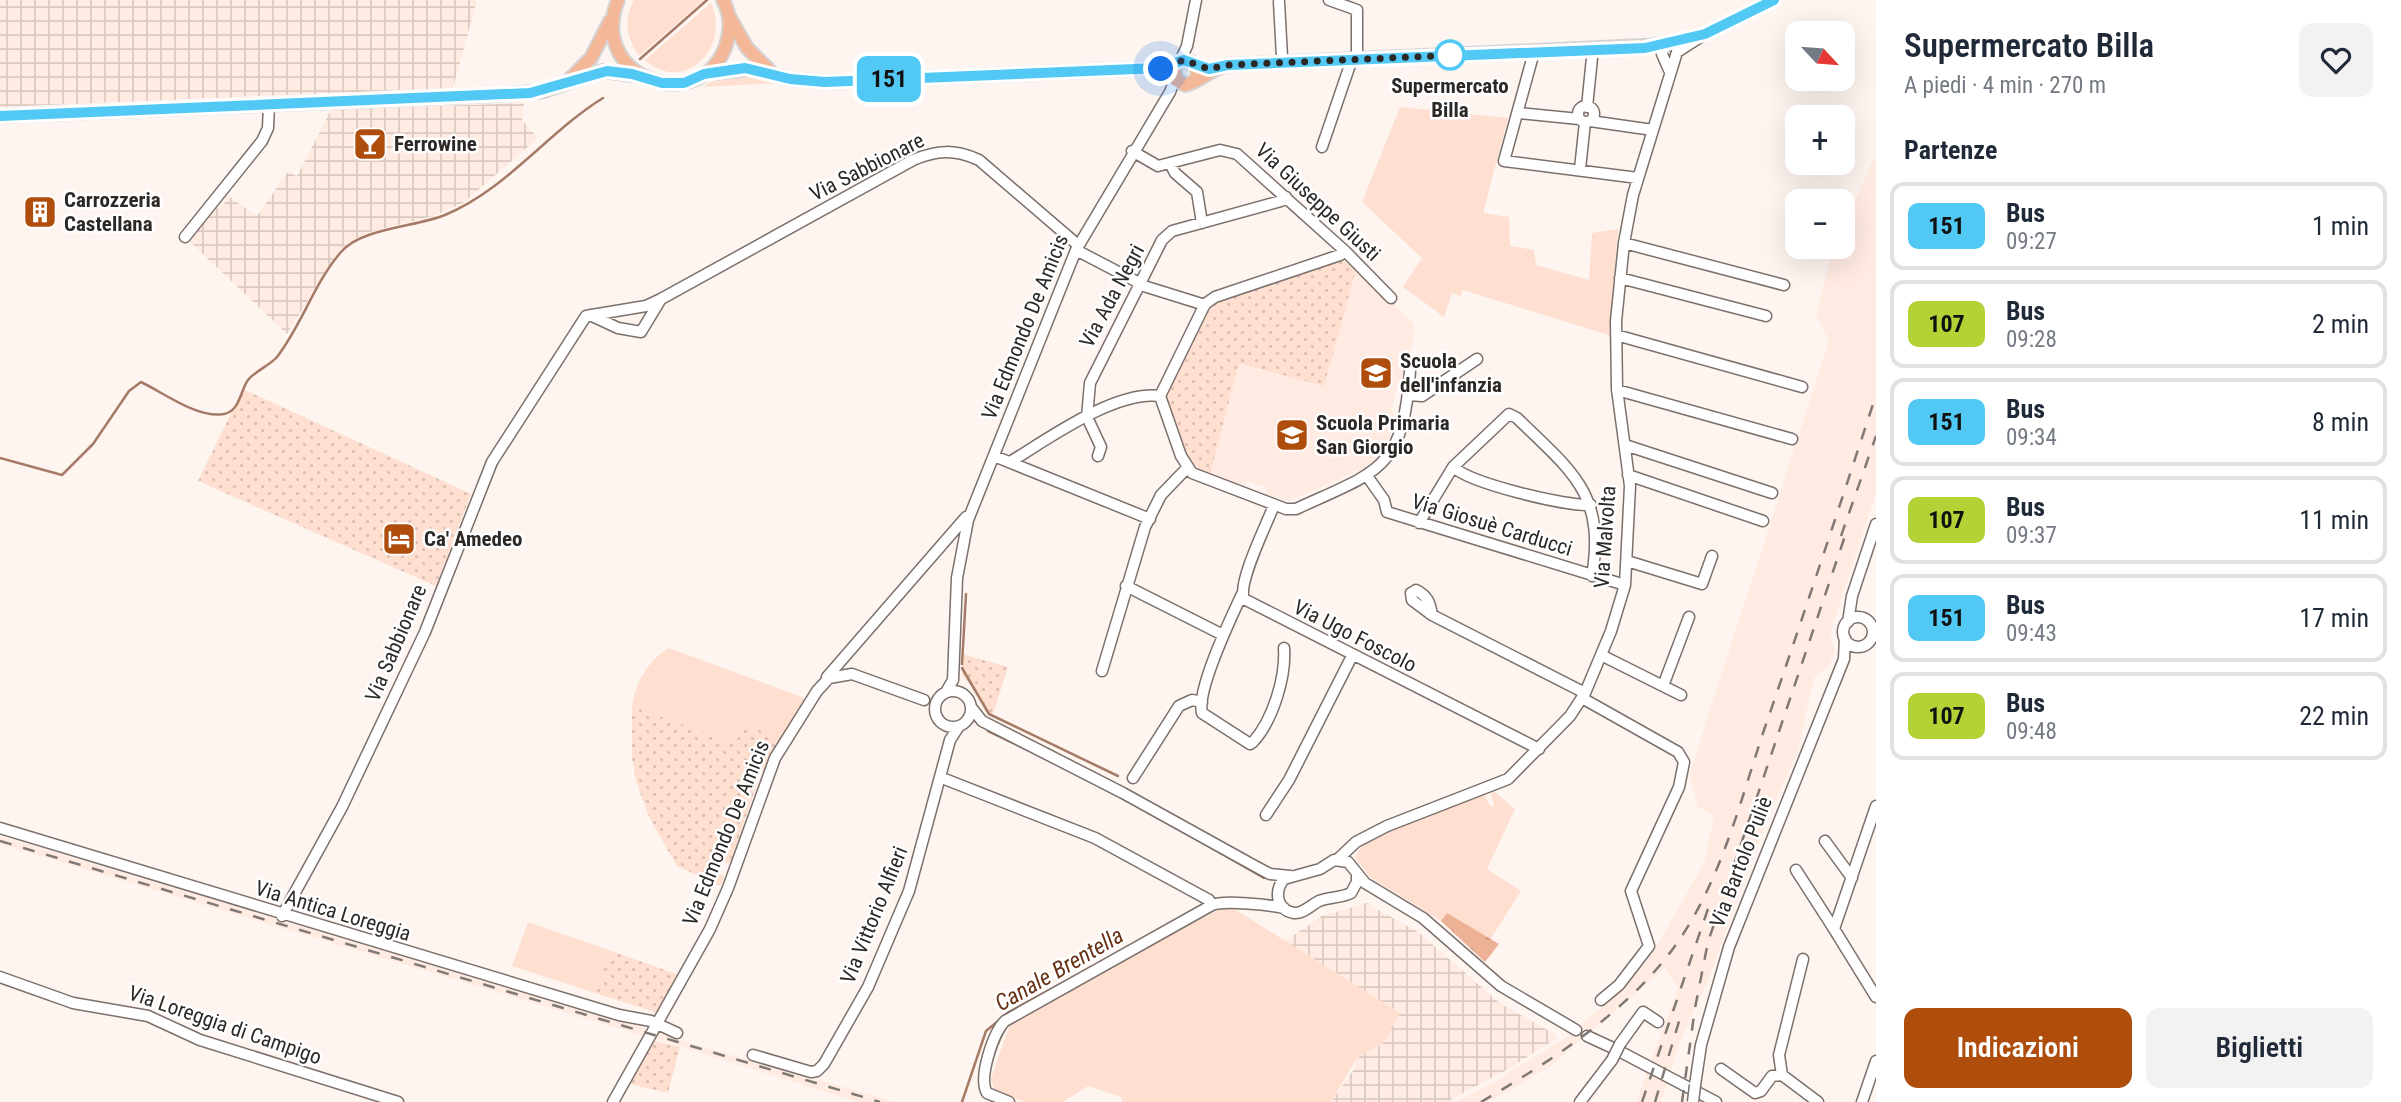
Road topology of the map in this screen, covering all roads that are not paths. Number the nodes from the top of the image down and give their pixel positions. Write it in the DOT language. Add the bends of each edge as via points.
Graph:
graph roads {
  1 [pos="723,0"];
  2 [pos="1196,0"];
  3 [pos="1329,0"];
  4 [pos="1774,0"];
  5 [pos="1279,2"];
  6 [pos="616,6"];
  7 [pos="729,16"];
  8 [pos="1593,48"];
  9 [pos="1534,52"];
  10 [pos="1669,52"];
  11 [pos="1282,57"];
  12 [pos="1354,59"];
  13 [pos="1186,63"];
  14 [pos="1159,68"];
  15 [pos="1214,68"];
  16 [pos="704,74"];
  17 [pos="775,74"];
  18 [pos="641,76"];
  19 [pos="1175,78"];
  20 [pos="1193,82"];
  21 [pos="562,85"];
  22 [pos="1167,97"];
  23 [pos="269,105"];
  24 [pos="1519,114"];
  25 [pos="0,116"];
  26 [pos="1585,120"];
  27 [pos="1653,130"];
  28 [pos="1322,147"];
  29 [pos="1132,151"];
  30 [pos="1170,163"];
  31 [pos="1580,169"];
  32 [pos="1638,178"];
  33 [pos="1286,197"];
  34 [pos="1202,223"];
  35 [pos="186,237"];
  36 [pos="1624,243"];
  37 [pos="1077,248"];
  38 [pos="1345,251"];
  39 [pos="1619,278"];
  40 [pos="1139,284"];
  41 [pos="1784,285"];
  42 [pos="1391,298"];
  43 [pos="661,299"];
  44 [pos="1205,305"];
  45 [pos="589,315"];
  46 [pos="1766,316"];
  47 [pos="1616,335"];
  48 [pos="1476,359"];
  49 [pos="1410,371"];
  50 [pos="1802,387"];
  51 [pos="1617,390"];
  52 [pos="1408,395"];
  53 [pos="1160,396"];
  54 [pos="1087,417"];
  55 [pos="1792,439"];
  56 [pos="1625,445"];
  57 [pos="994,456"];
  58 [pos="1098,456"];
  59 [pos="1010,462"];
  60 [pos="1453,467"];
  61 [pos="1187,468"];
  62 [pos="1628,475"];
  63 [pos="1367,476"];
  64 [pos="1772,493"];
  65 [pos="974,505"];
  66 [pos="1274,505"];
  67 [pos="1591,505"];
  68 [pos="1150,519"];
  69 [pos="1763,521"];
  70 [pos="1419,523"];
  71 [pos="1876,524"];
  72 [pos="938,552"];
  73 [pos="960,554"];
  74 [pos="1712,556"];
  75 [pos="1627,561"];
  76 [pos="1592,576"];
  77 [pos="1625,585"];
  78 [pos="1128,587"];
  79 [pos="1242,594"];
  80 [pos="1852,596"];
  81 [pos="1432,615"];
  82 [pos="1689,617"];
  83 [pos="1868,620"];
  84 [pos="1848,622"];
  85 [pos="1223,635"];
  86 [pos="1873,637"];
  87 [pos="1844,638"];
  88 [pos="1859,647"];
  89 [pos="1284,648"];
  90 [pos="850,651"];
  91 [pos="1601,655"];
  92 [pos="1352,656"];
  93 [pos="1844,659"];
  94 [pos="1102,671"];
  95 [pos="856,674"];
  96 [pos="953,680"];
  97 [pos="882,685"];
  98 [pos="1663,686"];
  99 [pos="819,689"];
  100 [pos="943,694"];
  101 [pos="963,694"];
  102 [pos="1681,695"];
  103 [pos="1583,696"];
  104 [pos="924,699"];
  105 [pos="1202,702"];
  106 [pos="971,708"];
  107 [pos="934,710"];
  108 [pos="982,721"];
  109 [pos="944,725"];
  110 [pos="961,725"];
  111 [pos="950,740"];
  112 [pos="1539,749"];
  113 [pos="942,778"];
  114 [pos="1133,778"];
  115 [pos="1876,806"];
  116 [pos="1266,815"];
  117 [pos="0,828"];
  118 [pos="1825,841"];
  119 [pos="1353,845"];
  120 [pos="1338,859"];
  121 [pos="1355,869"];
  122 [pos="1796,870"];
  123 [pos="1270,874"];
  124 [pos="1290,876"];
  125 [pos="1852,878"];
  126 [pos="1278,890"];
  127 [pos="1353,891"];
  128 [pos="1376,891"];
  129 [pos="1212,905"];
  130 [pos="1266,905"];
  131 [pos="1284,908"];
  132 [pos="282,916"];
  133 [pos="1835,929"];
  134 [pos="1803,959"];
  135 [pos="0,977"];
  136 [pos="1876,997"];
  137 [pos="1601,1000"];
  138 [pos="1658,1022"];
  139 [pos="657,1024"];
  140 [pos="1576,1030"];
  141 [pos="677,1033"];
  142 [pos="1587,1035"];
  143 [pos="1617,1048"];
  144 [pos="753,1055"];
  145 [pos="1876,1061"];
  146 [pos="1721,1069"];
  147 [pos="1782,1075"];
  148 [pos="398,1102"];
  149 [pos="613,1102"];
  150 [pos="1009,1102"];
  151 [pos="1580,1102"];
  152 [pos="1693,1102"];
  153 [pos="1716,1102"];
  154 [pos="1818,1102"];
  155 [pos="1862,1102"];
  1 -- 7 [label="main road"];
  2 -- 13 [label="street"];
  3 -- 12 [label="street" via="1357,10"];
  4 -- 10 [label="street"];
  5 -- 11 [label="street"];
  6 -- 18 [label="main road" via="612,32 619,53"];
  6 -- 21 [label="main road" via="591,58"];
  7 -- 16 [label="main road" via="724,48"];
  7 -- 17 [label="main road" via="747,48"];
  8 -- 9 [label="main road"];
  8 -- 10 [label="main road"];
  8 -- 26 [label="street" via="1587,107 1593,114"];
  9 -- 12 [label="main road"];
  9 -- 24 [label="street"];
  10 -- 27 [label="street, Via Malvolta" via="1669,73"];
  12 -- 15 [label="main road"];
  12 -- 28 [label="street"];
  13 -- 14 [label="main road"];
  13 -- 15 [label="main road"];
  13 -- 19 [label="main road"];
  13 -- 20 [label="main road" via="1198,72"];
  14 -- 17 [label="main road" via="825,82"];
  14 -- 19 [label="main road"];
  15 -- 20 [label="main road"];
  16 -- 17 [label="main road" via="745,68"];
  16 -- 18 [label="main road" via="673,84"];
  18 -- 21 [label="main road" via="602,71"];
  19 -- 20 [label="main road" via="1182,85"];
  19 -- 22 [label="street, Via Edmondo De Amicis"];
  20 -- 22 [label="street, Via Edmondo De Amicis"];
  21 -- 23 [label="main road" via="523,93"];
  22 -- 29 [label="street, Via Edmondo De Amicis"];
  23 -- 25 [label="main road"];
  23 -- 35 [label="street" via="262,141"];
  24 -- 26 [label="street"];
  24 -- 31 [label="street" via="1504,161"];
  26 -- 27 [label="street"];
  26 -- 31 [label="street"];
  27 -- 32 [label="street, Via Malvolta"];
  29 -- 30 [label="street, Via Giuseppe Giusti" via="1158,166"];
  29 -- 37 [label="street, Via Edmondo De Amicis"];
  30 -- 33 [label="street, Via Giuseppe Giusti" via="1229,151"];
  30 -- 34 [label="street" via="1197,192"];
  31 -- 32 [label="street"];
  32 -- 36 [label="street, Via Malvolta"];
  33 -- 34 [label="street, Via Ada Negri"];
  33 -- 38 [label="street, Via Giuseppe Giusti"];
  34 -- 40 [label="street, Via Ada Negri" via="1167,235"];
  36 -- 39 [label="street, Via Malvolta"];
  36 -- 41 [label="street"];
  37 -- 40 [label="street, Via Sabbionare"];
  37 -- 43 [label="street, Via Sabbionare" via="979,160 943,150 913,160"];
  37 -- 57 [label="street, Via Edmondo De Amicis"];
  38 -- 42 [label="street, Via Giuseppe Giusti"];
  38 -- 44 [label="street" via="1215,297"];
  39 -- 46 [label="street"];
  39 -- 47 [label="street, Via Malvolta"];
  40 -- 44 [label="street, Via Sabbionare"];
  40 -- 54 [label="street, Via Ada Negri" via="1095,368"];
  43 -- 45 [label="street, Via Sabbionare" via="646,306"];
  43 -- 45 [label="street, Via Sabbionare" via="641,332"];
  44 -- 53 [label="street"];
  45 -- 132 [label="street, Via Sabbionare" via="492,462 425,632 342,807"];
  47 -- 50 [label="street"];
  47 -- 51 [label="street, Via Malvolta"];
  48 -- 52 [label="street" via="1422,396"];
  49 -- 52 [label="street"];
  51 -- 55 [label="street"];
  51 -- 56 [label="street, Via Malvolta"];
  52 -- 63 [label="street" via="1392,452"];
  53 -- 54 [label="street" via="1134,399"];
  53 -- 61 [label="street"];
  54 -- 58 [label="street" via="1101,447"];
  54 -- 59 [label="street"];
  56 -- 62 [label="street, Via Malvolta"];
  56 -- 64 [label="street"];
  57 -- 59 [label="street"];
  57 -- 65 [label="street, Via Edmondo De Amicis"];
  59 -- 68 [label="street"];
  60 -- 67 [label="street" via="1464,475 1551,500"];
  60 -- 67 [label="street" via="1509,414 1577,478"];
  60 -- 70 [label="street"];
  61 -- 66 [label="street" via="1197,477"];
  61 -- 68 [label="street" via="1161,495"];
  62 -- 69 [label="street"];
  62 -- 75 [label="street, Via Malvolta"];
  63 -- 66 [label="street" via="1293,510"];
  63 -- 70 [label="street, Via Giosuè Carducci" via="1387,512"];
  65 -- 72 [label="street, Via Edmondo De Amicis"];
  65 -- 73 [label="street, Via Edmondo De Amicis"];
  66 -- 79 [label="street"];
  67 -- 76 [label="street" via="1596,541"];
  68 -- 78 [label="street"];
  70 -- 76 [label="street, Via Giosuè Carducci"];
  71 -- 80 [label="street"];
  72 -- 73 [label="street" via="951,544"];
  72 -- 90 [label="street, Via Edmondo De Amicis"];
  73 -- 96 [label="street"];
  74 -- 75 [label="street" via="1702,584"];
  75 -- 77 [label="street, Via Malvolta"];
  76 -- 77 [label="street, Via Giosuè Carducci"];
  77 -- 91 [label="street, Via Malvolta"];
  78 -- 85 [label="street"];
  78 -- 94 [label="street"];
  79 -- 85 [label="street"];
  79 -- 92 [label="street, Via Ugo Foscolo" via="1248,602"];
  80 -- 83 [label="street"];
  80 -- 84 [label="street"];
  81 -- 103 [label="street"];
  82 -- 98 [label="street"];
  83 -- 84 [label="street"];
  83 -- 86 [label="street"];
  84 -- 87 [label="street"];
  85 -- 105 [label="street"];
  86 -- 88 [label="street"];
  87 -- 88 [label="street"];
  87 -- 93 [label="street, Via Bartolo Puliè"];
  88 -- 93 [label="street, Via Bartolo Puliè"];
  89 -- 105 [label="street" via="1275,699 1250,744 1202,713"];
  90 -- 95 [label="street" via="848,663"];
  90 -- 99 [label="street, Via Edmondo De Amicis"];
  91 -- 98 [label="street"];
  91 -- 103 [label="street, Via Malvolta"];
  92 -- 112 [label="street, Via Ugo Foscolo"];
  92 -- 116 [label="street" via="1289,780"];
  93 -- 152 [label="street, Via Bartolo Puliè, bridge" via="1729,947 1701,1045"];
  95 -- 97 [label="street"];
  95 -- 99 [label="street" via="832,677"];
  96 -- 100 [label="street"];
  96 -- 101 [label="street"];
  97 -- 99 [label="street" via="846,678"];
  97 -- 104 [label="street"];
  98 -- 102 [label="street"];
  99 -- 139 [label="street, Via Edmondo De Amicis" via="775,758 721,907"];
  100 -- 101 [label="street"];
  100 -- 104 [label="street"];
  100 -- 107 [label="street"];
  101 -- 106 [label="street"];
  103 -- 112 [label="street, Via Malvolta"];
  103 -- 137 [label="street" via="1678,752 1684,762 1679,787 1631,891 1648,946 1619,985"];
  104 -- 107 [label="street"];
  105 -- 114 [label="street" via="1192,700 1179,706"];
  106 -- 108 [label="street"];
  106 -- 110 [label="street"];
  107 -- 109 [label="street"];
  108 -- 110 [label="street"];
  108 -- 123 [label="street"];
  109 -- 110 [label="street"];
  109 -- 111 [label="street"];
  110 -- 111 [label="street, Via Vittorio Alfieri"];
  111 -- 113 [label="street, Via Vittorio Alfieri"];
  112 -- 119 [label="street, Via Malvolta" via="1502,782 1387,826"];
  113 -- 129 [label="street" via="1095,838"];
  113 -- 144 [label="street, Via Vittorio Alfieri" via="909,891 868,987 824,1064 811,1072"];
  115 -- 125 [label="street"];
  117 -- 132 [label="street, Via Antica Loreggia"];
  118 -- 125 [label="street"];
  119 -- 120 [label="street, Via Malvolta"];
  119 -- 121 [label="street"];
  120 -- 121 [label="street"];
  120 -- 124 [label="street"];
  121 -- 127 [label="street"];
  121 -- 128 [label="street"];
  122 -- 133 [label="street"];
  123 -- 124 [label="street"];
  123 -- 126 [label="street"];
  124 -- 126 [label="street"];
  125 -- 133 [label="street"];
  126 -- 130 [label="street"];
  126 -- 131 [label="street"];
  127 -- 128 [label="street"];
  127 -- 131 [label="street" via="1302,912"];
  128 -- 140 [label="street" via="1423,918 1522,1001"];
  129 -- 130 [label="street" via="1229,901"];
  129 -- 150 [label="street" via="1002,1023 984,1085 987,1094"];
  130 -- 131 [label="street"];
  132 -- 139 [label="street, Via Antica Loreggia"];
  133 -- 136 [label="street"];
  134 -- 147 [label="street" via="1779,1055"];
  135 -- 148 [label="street, Via Loreggia di Campigo" via="73,1003 148,1016 200,1040"];
  138 -- 143 [label="street" via="1643,1012"];
  139 -- 141 [label="street"];
  139 -- 149 [label="street, Via Edmondo De Amicis"];
  142 -- 143 [label="street"];
  143 -- 151 [label="street, bridge"];
  143 -- 153 [label="street"];
  145 -- 155 [label="street"];
  146 -- 147 [label="street" via="1755,1093 1772,1076"];
  147 -- 154 [label="street"];
}
